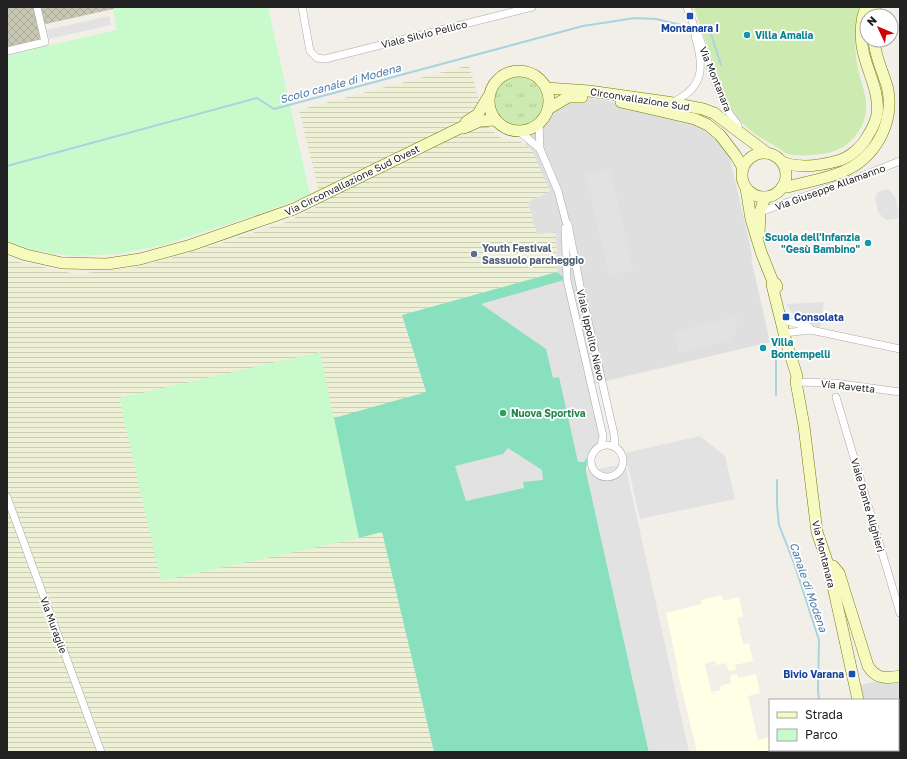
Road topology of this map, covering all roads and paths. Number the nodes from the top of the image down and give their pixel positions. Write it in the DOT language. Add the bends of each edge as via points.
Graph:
graph roads {
  1 [pos="37,7"];
  2 [pos="302,7"];
  3 [pos="530,7"];
  4 [pos="687,7"];
  5 [pos="866,7"];
  6 [pos="694,26"];
  7 [pos="874,48"];
  8 [pos="7,51"];
  9 [pos="546,88"];
  10 [pos="488,98"];
  11 [pos="673,102"];
  12 [pos="548,109"];
  13 [pos="495,120"];
  14 [pos="539,124"];
  15 [pos="462,127"];
  16 [pos="519,132"];
  17 [pos="739,132"];
  18 [pos="540,149"];
  19 [pos="767,153"];
  20 [pos="900,161"];
  21 [pos="782,162"];
  22 [pos="743,168"];
  23 [pos="782,187"];
  24 [pos="746,188"];
  25 [pos="765,197"];
  26 [pos="760,212"];
  27 [pos="566,222"];
  28 [pos="758,243"];
  29 [pos="7,248"];
  30 [pos="787,329"];
  31 [pos="811,330"];
  32 [pos="900,350"];
  33 [pos="796,382"];
  34 [pos="900,392"];
  35 [pos="836,397"];
  36 [pos="601,446"];
  37 [pos="615,447"];
  38 [pos="7,497"];
  39 [pos="827,565"];
  40 [pos="900,613"];
  41 [pos="900,676"];
  42 [pos="858,699"];
  43 [pos="101,752"];
  1 -- 8 [label="street" via="45,42"];
  2 -- 3 [label="street, Viale Silvio Pellico" via="310,51 317,58 325,59"];
  4 -- 6 [label="street, Via Montanara"];
  5 -- 21 [label="main road, Circonvallazione Sud" via="862,33 864,54 877,100 877,115 872,130 855,152 839,161 802,166"];
  6 -- 11 [label="street, Via Montanara" via="692,30 701,62 700,75 690,92"];
  6 -- 17 [label="street, Via Montanara" via="722,99"];
  7 -- 23 [label="main road" via="888,90 889,110 884,130 874,148 860,162 842,172"];
  9 -- 10 [label="main road, Via Circonvallazione Sud Ovest" via="533,74 514,71 497,80"];
  9 -- 11 [label="main road, Circonvallazione Sud"];
  9 -- 12 [label="main road" via="549,98"];
  10 -- 13 [label="main road" via="488,105"];
  10 -- 15 [label="main road, Via Circonvallazione Sud Ovest" via="478,114 462,124"];
  11 -- 17 [label="main road, Circonvallazione Sud" via="714,113"];
  12 -- 14 [label="main road"];
  12 -- 22 [label="main road, Circonvallazione Sud" via="568,97 599,97 695,119 720,135"];
  13 -- 15 [label="main road, Via Circonvallazione Sud Ovest" via="480,121"];
  13 -- 16 [label="main road" via="502,126"];
  14 -- 16 [label="main road"];
  14 -- 18 [label="street, Viale Ippolito Nievo"];
  15 -- 29 [label="main road, Via Circonvallazione Sud Ovest" via="294,209 184,247 140,259 107,264 62,263"];
  16 -- 18 [label="street, Viale Ippolito Nievo"];
  17 -- 19 [label="main road, Circonvallazione Sud"];
  18 -- 27 [label="street, Viale Ippolito Nievo" via="558,191"];
  19 -- 21 [label="main road, Circonvallazione Sud" via="776,156"];
  19 -- 22 [label="main road" via="752,156"];
  20 -- 26 [label="street, Via Giuseppe Allamanno"];
  21 -- 23 [label="main road" via="786,175"];
  22 -- 24 [label="main road, Circonvallazione Sud" via="743,182"];
  23 -- 25 [label="main road"];
  24 -- 25 [label="main road" via="751,193"];
  24 -- 28 [label="main road, Via Montanara"];
  25 -- 26 [label="main road, Via Montanara"];
  26 -- 28 [label="main road, Via Montanara"];
  27 -- 36 [label="street, Viale Ippolito Nievo" via="564,224 567,280 603,436"];
  27 -- 37 [label="street, Viale Ippolito Nievo"];
  28 -- 30 [label="main road, Via Montanara"];
  30 -- 31 [label="street"];
  30 -- 31 [label="street" via="810,327"];
  30 -- 33 [label="main road, Via Montanara" via="802,376"];
  31 -- 32 [label="street"];
  33 -- 34 [label="street, Via Ravetta" via="834,383"];
  33 -- 39 [label="main road, Via Montanara" via="816,527"];
  35 -- 40 [label="street, Viale Dante Alighieri"];
  36 -- 37 [label="street"];
  36 -- 37 [label="street" via="595,451 592,463 596,472 607,476 617,473 622,465 621,454"];
  38 -- 43 [label="street, Via Muraglie"];
  39 -- 41 [label="main road" via="837,568 864,657 872,672 882,678"];
  39 -- 42 [label="main road, Via Montanara"];
}
